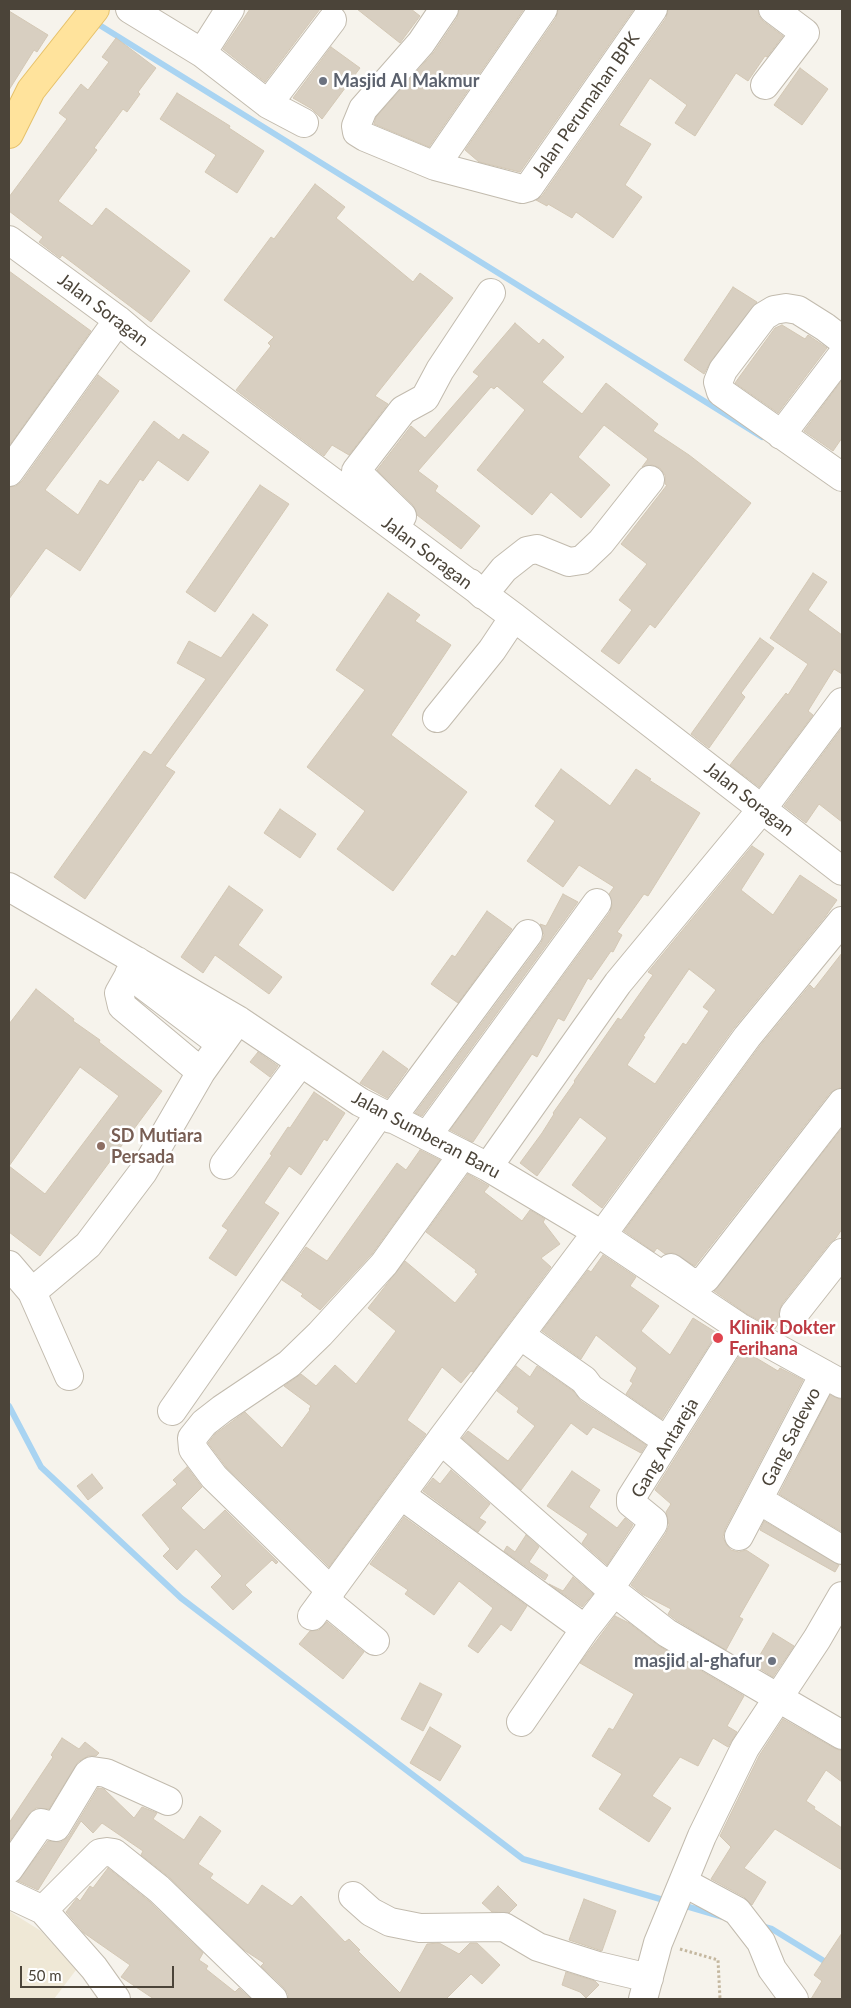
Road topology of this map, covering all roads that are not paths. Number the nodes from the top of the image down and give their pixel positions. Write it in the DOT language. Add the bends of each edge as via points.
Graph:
graph roads {
  1 [pos="130,9"];
  2 [pos="230,9"];
  3 [pos="444,9"];
  4 [pos="543,9"];
  5 [pos="653,9"];
  6 [pos="773,9"];
  7 [pos="89,16"];
  8 [pos="332,20"];
  9 [pos="202,53"];
  10 [pos="765,85"];
  11 [pos="31,90"];
  12 [pos="268,104"];
  13 [pos="9,106"];
  14 [pos="304,123"];
  15 [pos="9,134"];
  16 [pos="435,166"];
  17 [pos="9,240"];
  18 [pos="491,293"];
  19 [pos="118,320"];
  20 [pos="842,340"];
  21 [pos="842,355"];
  22 [pos="781,435"];
  23 [pos="9,472"];
  24 [pos="842,477"];
  25 [pos="650,480"];
  26 [pos="484,596"];
  27 [pos="514,618"];
  28 [pos="842,702"];
  29 [pos="437,718"];
  30 [pos="762,809"];
  31 [pos="842,871"];
  32 [pos="9,887"];
  33 [pos="597,903"];
  34 [pos="842,921"];
  35 [pos="528,934"];
  36 [pos="133,968"];
  37 [pos="228,1034"];
  38 [pos="301,1062"];
  39 [pos="201,1072"];
  40 [pos="842,1103"];
  41 [pos="386,1116"];
  42 [pos="427,1136"];
  43 [pos="463,1154"];
  44 [pos="224,1165"];
  45 [pos="488,1167"];
  46 [pos="605,1228"];
  47 [pos="842,1252"];
  48 [pos="9,1265"];
  49 [pos="32,1292"];
  50 [pos="794,1314"];
  51 [pos="739,1327"];
  52 [pos="520,1335"];
  53 [pos="69,1376"];
  54 [pos="833,1379"];
  55 [pos="172,1411"];
  56 [pos="441,1440"];
  57 [pos="667,1441"];
  58 [pos="401,1495"];
  59 [pos="759,1500"];
  60 [pos="739,1536"];
  61 [pos="842,1550"];
  62 [pos="612,1590"];
  63 [pos="842,1596"];
  64 [pos="323,1602"];
  65 [pos="585,1629"];
  66 [pos="375,1641"];
  67 [pos="778,1699"];
  68 [pos="521,1722"];
  69 [pos="842,1735"];
  70 [pos="168,1801"];
  71 [pos="9,1869"];
  72 [pos="682,1886"];
  73 [pos="9,1894"];
  74 [pos="353,1896"];
  75 [pos="43,1910"];
  76 [pos="646,1989"];
  77 [pos="116,1999"];
  78 [pos="272,1999"];
  79 [pos="794,1999"];
  1 -- 9 [label="street"];
  2 -- 9 [label="street"];
  3 -- 16 [label="street" via="421,43 363,109 356,126 357,132 364,137"];
  4 -- 16 [label="street"];
  5 -- 16 [label="street, Jalan Perumahan BPK" via="529,187 522,189"];
  6 -- 10 [label="street" via="805,33"];
  7 -- 11 [label="main road"];
  8 -- 12 [label="street"];
  9 -- 12 [label="street"];
  11 -- 13 [label="main road"];
  11 -- 15 [label="main road"];
  12 -- 14 [label="street"];
  17 -- 19 [label="street, Jalan Soragan"];
  18 -- 26 [label="street" via="425,398 403,410 356,471"];
  19 -- 23 [label="street"];
  19 -- 26 [label="street, Jalan Soragan"];
  20 -- 22 [label="street" via="798,310 778,308 764,316 723,370 718,382 722,392"];
  21 -- 22 [label="street"];
  22 -- 24 [label="street"];
  25 -- 26 [label="street" via="601,542 582,560 569,562 537,549 528,551 504,570"];
  26 -- 27 [label="street, Jalan Soragan"];
  27 -- 29 [label="street"];
  27 -- 30 [label="street, Jalan Soragan"];
  28 -- 30 [label="street"];
  30 -- 31 [label="street, Jalan Soragan"];
  30 -- 45 [label="street" via="618,983"];
  32 -- 36 [label="street, Jalan Sumberan Baru"];
  33 -- 42 [label="street"];
  34 -- 46 [label="street" via="746,1037"];
  35 -- 41 [label="street"];
  36 -- 37 [label="street, Jalan Sumberan Baru"];
  36 -- 39 [label="street" via="119,993 122,1006"];
  37 -- 38 [label="street, Jalan Sumberan Baru"];
  37 -- 39 [label="street"];
  38 -- 41 [label="street, Jalan Sumberan Baru"];
  38 -- 44 [label="street"];
  39 -- 49 [label="street" via="143,1172 88,1245"];
  40 -- 46 [label="street" via="706,1278 698,1283 689,1281 618,1225"];
  41 -- 42 [label="street, Jalan Sumberan Baru"];
  41 -- 55 [label="street"];
  42 -- 43 [label="street, Jalan Sumberan Baru"];
  43 -- 45 [label="street, Jalan Sumberan Baru"];
  43 -- 64 [label="street" via="384,1264 320,1334 289,1364 204,1423 192,1438 193,1449 214,1477"];
  45 -- 46 [label="street, Jalan Sumberan Baru"];
  46 -- 51 [label="street, Jalan Sumberan Baru"];
  46 -- 52 [label="street"];
  47 -- 50 [label="street"];
  48 -- 49 [label="street"];
  49 -- 53 [label="street"];
  51 -- 54 [label="street, Jalan Sumberan Baru"];
  51 -- 57 [label="street, Gang Antareja"];
  52 -- 56 [label="street"];
  52 -- 57 [label="street"];
  54 -- 59 [label="street, Gang Sadewo"];
  56 -- 58 [label="street"];
  56 -- 62 [label="street"];
  57 -- 62 [label="street, Gang Antareja" via="631,1498 631,1503 653,1524"];
  58 -- 64 [label="street"];
  58 -- 65 [label="street"];
  59 -- 60 [label="street, Gang Sadewo"];
  59 -- 61 [label="street"];
  62 -- 65 [label="street"];
  62 -- 67 [label="street" via="667,1633"];
  63 -- 67 [label="street"];
  64 -- 66 [label="street"];
  65 -- 68 [label="street"];
  67 -- 69 [label="street"];
  67 -- 72 [label="street" via="744,1748"];
  70 -- 71 [label="street" via="92,1771 56,1827 42,1823"];
  72 -- 76 [label="street" via="663,1931"];
  72 -- 79 [label="street" via="737,1911 761,1942 772,1969"];
  73 -- 75 [label="street"];
  74 -- 76 [label="street" via="371,1912 390,1922 420,1928 504,1927 538,1947 598,1966"];
  75 -- 77 [label="street" via="94,1968"];
  75 -- 78 [label="street" via="100,1853 114,1853 159,1890"];
}
